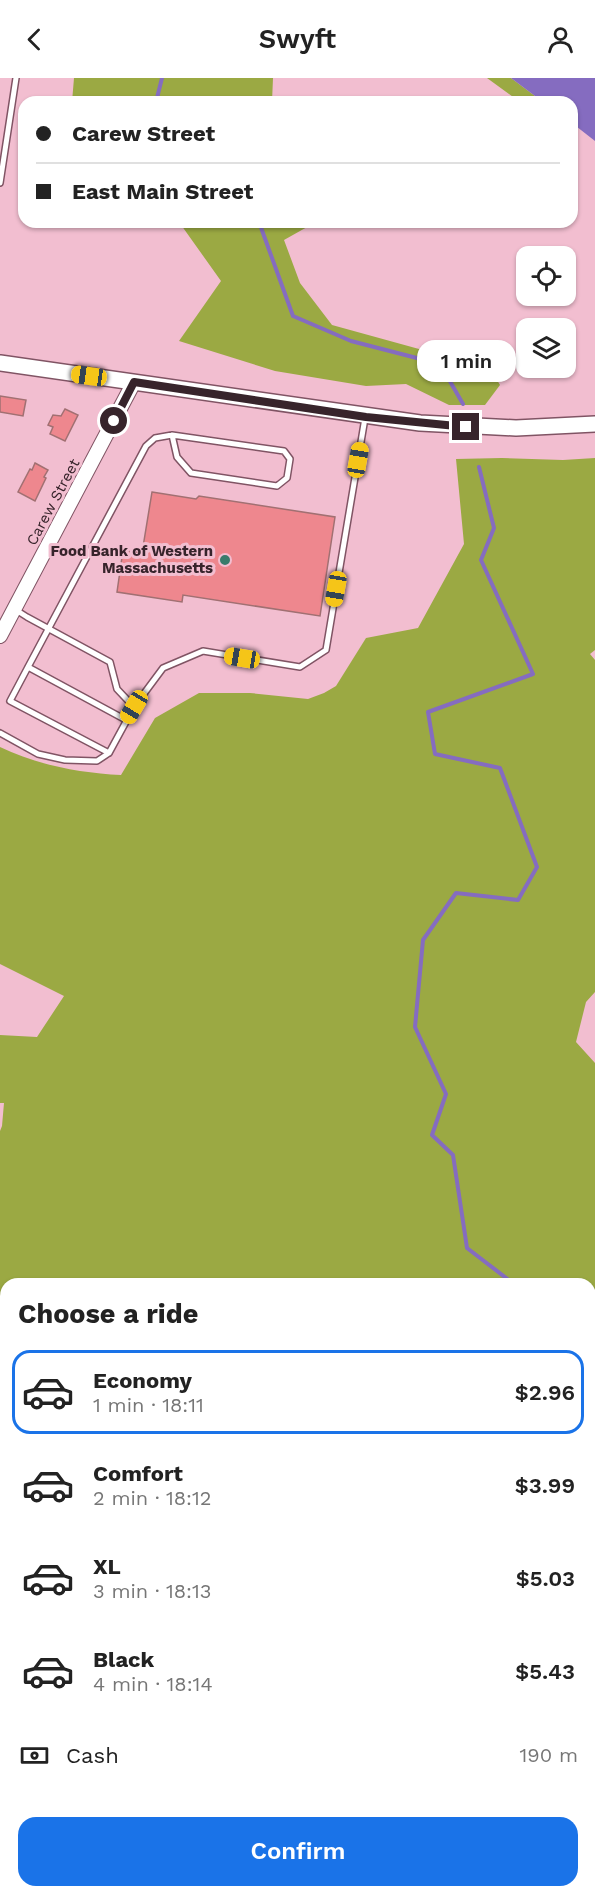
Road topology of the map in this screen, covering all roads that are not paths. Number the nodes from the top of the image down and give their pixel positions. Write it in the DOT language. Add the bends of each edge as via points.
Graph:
graph roads {
  1 [pos="16,78"];
  2 [pos="0,183"];
  3 [pos="0,363"];
  4 [pos="134,382"];
  5 [pos="366,417"];
  6 [pos="595,424"];
  7 [pos="172,435"];
  8 [pos="14,609"];
  9 [pos="0,636"];
  10 [pos="28,667"];
  11 [pos="134,707"];
  12 [pos="126,720"];
  13 [pos="0,733"];
  14 [pos="109,753"];
  1 -- 2 [label="lane"];
  3 -- 4 [label="main road"];
  4 -- 5 [label="main road"];
  4 -- 8 [label="street, Carew Street"];
  5 -- 6 [label="main road" via="466,427"];
  5 -- 11 [label="lane" via="326,650 300,667 203,651 163,668"];
  7 -- 7 [label="lane" via="284,451 290,459 287,478 277,486 191,473 177,457"];
  7 -- 10 [label="lane" via="155,438 146,446"];
  8 -- 9 [label="street, Carew Street"];
  8 -- 11 [label="lane" via="110,662 117,689"];
  10 -- 12 [label="lane"];
  10 -- 14 [label="lane" via="10,701"];
  11 -- 12 [label="lane"];
  12 -- 14 [label="lane"];
  13 -- 14 [label="lane" via="38,754 65,760 97,761"];
}
